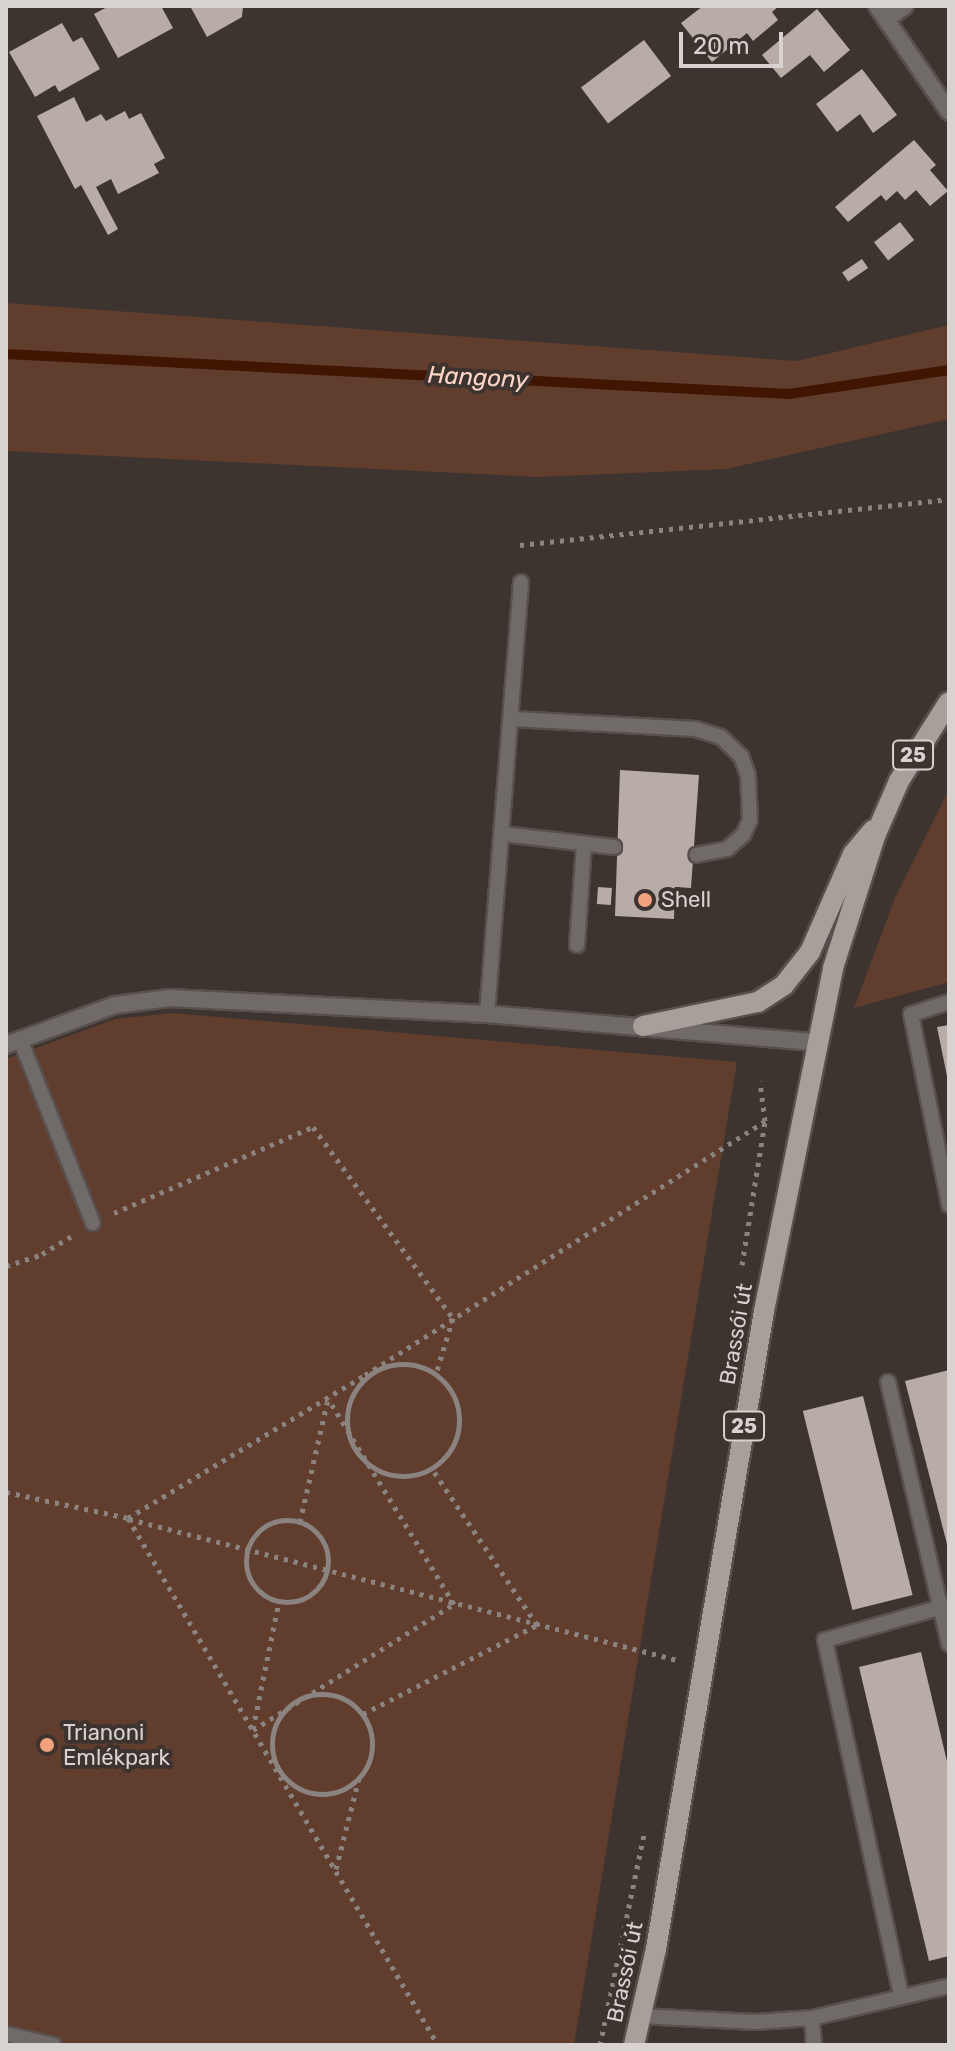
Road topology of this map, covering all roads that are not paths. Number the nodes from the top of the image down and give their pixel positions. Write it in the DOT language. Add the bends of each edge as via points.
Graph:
graph roads {
  1 [pos="905,6"];
  2 [pos="882,13"];
  3 [pos="949,112"];
  4 [pos="521,582"];
  5 [pos="949,702"];
  6 [pos="513,719"];
  7 [pos="886,815"];
  8 [pos="503,834"];
  9 [pos="584,844"];
  10 [pos="614,847"];
  11 [pos="697,855"];
  12 [pos="577,945"];
  13 [pos="949,1002"];
  14 [pos="487,1014"];
  15 [pos="643,1026"];
  16 [pos="13,1042"];
  17 [pos="816,1042"];
  18 [pos="949,1205"];
  19 [pos="93,1223"];
  20 [pos="888,1382"];
  21 [pos="945,1607"];
  22 [pos="949,1644"];
  23 [pos="949,1986"];
  24 [pos="901,1995"];
  25 [pos="640,2016"];
  26 [pos="812,2018"];
  27 [pos="6,2034"];
  28 [pos="54,2045"];
  29 [pos="634,2045"];
  30 [pos="814,2045"];
  1 -- 2 [label="street"];
  2 -- 3 [label="street"];
  4 -- 6 [label="lane"];
  5 -- 7 [label="main road, Brassói út / 25" via="915,750"];
  6 -- 8 [label="lane"];
  6 -- 11 [label="lane" via="696,729 721,737 741,756 748,775 750,820 727,849"];
  7 -- 15 [label="main road" via="853,854 815,942 784,985 758,1002"];
  7 -- 17 [label="main road, Brassói út / 25" via="856,891"];
  8 -- 9 [label="lane"];
  8 -- 14 [label="lane"];
  9 -- 10 [label="lane"];
  9 -- 12 [label="lane"];
  13 -- 18 [label="lane" via="911,1014"];
  14 -- 15 [label="street"];
  14 -- 16 [label="street" via="170,998 115,1005"];
  15 -- 17 [label="street"];
  16 -- 19 [label="lane"];
  17 -- 25 [label="main road, Brassói út / 25"];
  20 -- 21 [label="lane"];
  21 -- 22 [label="lane"];
  21 -- 24 [label="lane" via="825,1640"];
  23 -- 24 [label="lane"];
  24 -- 26 [label="lane"];
  25 -- 26 [label="lane" via="756,2022"];
  25 -- 29 [label="main road, Brassói út / 25"];
  26 -- 30 [label="lane"];
  27 -- 28 [label="lane"];
}
